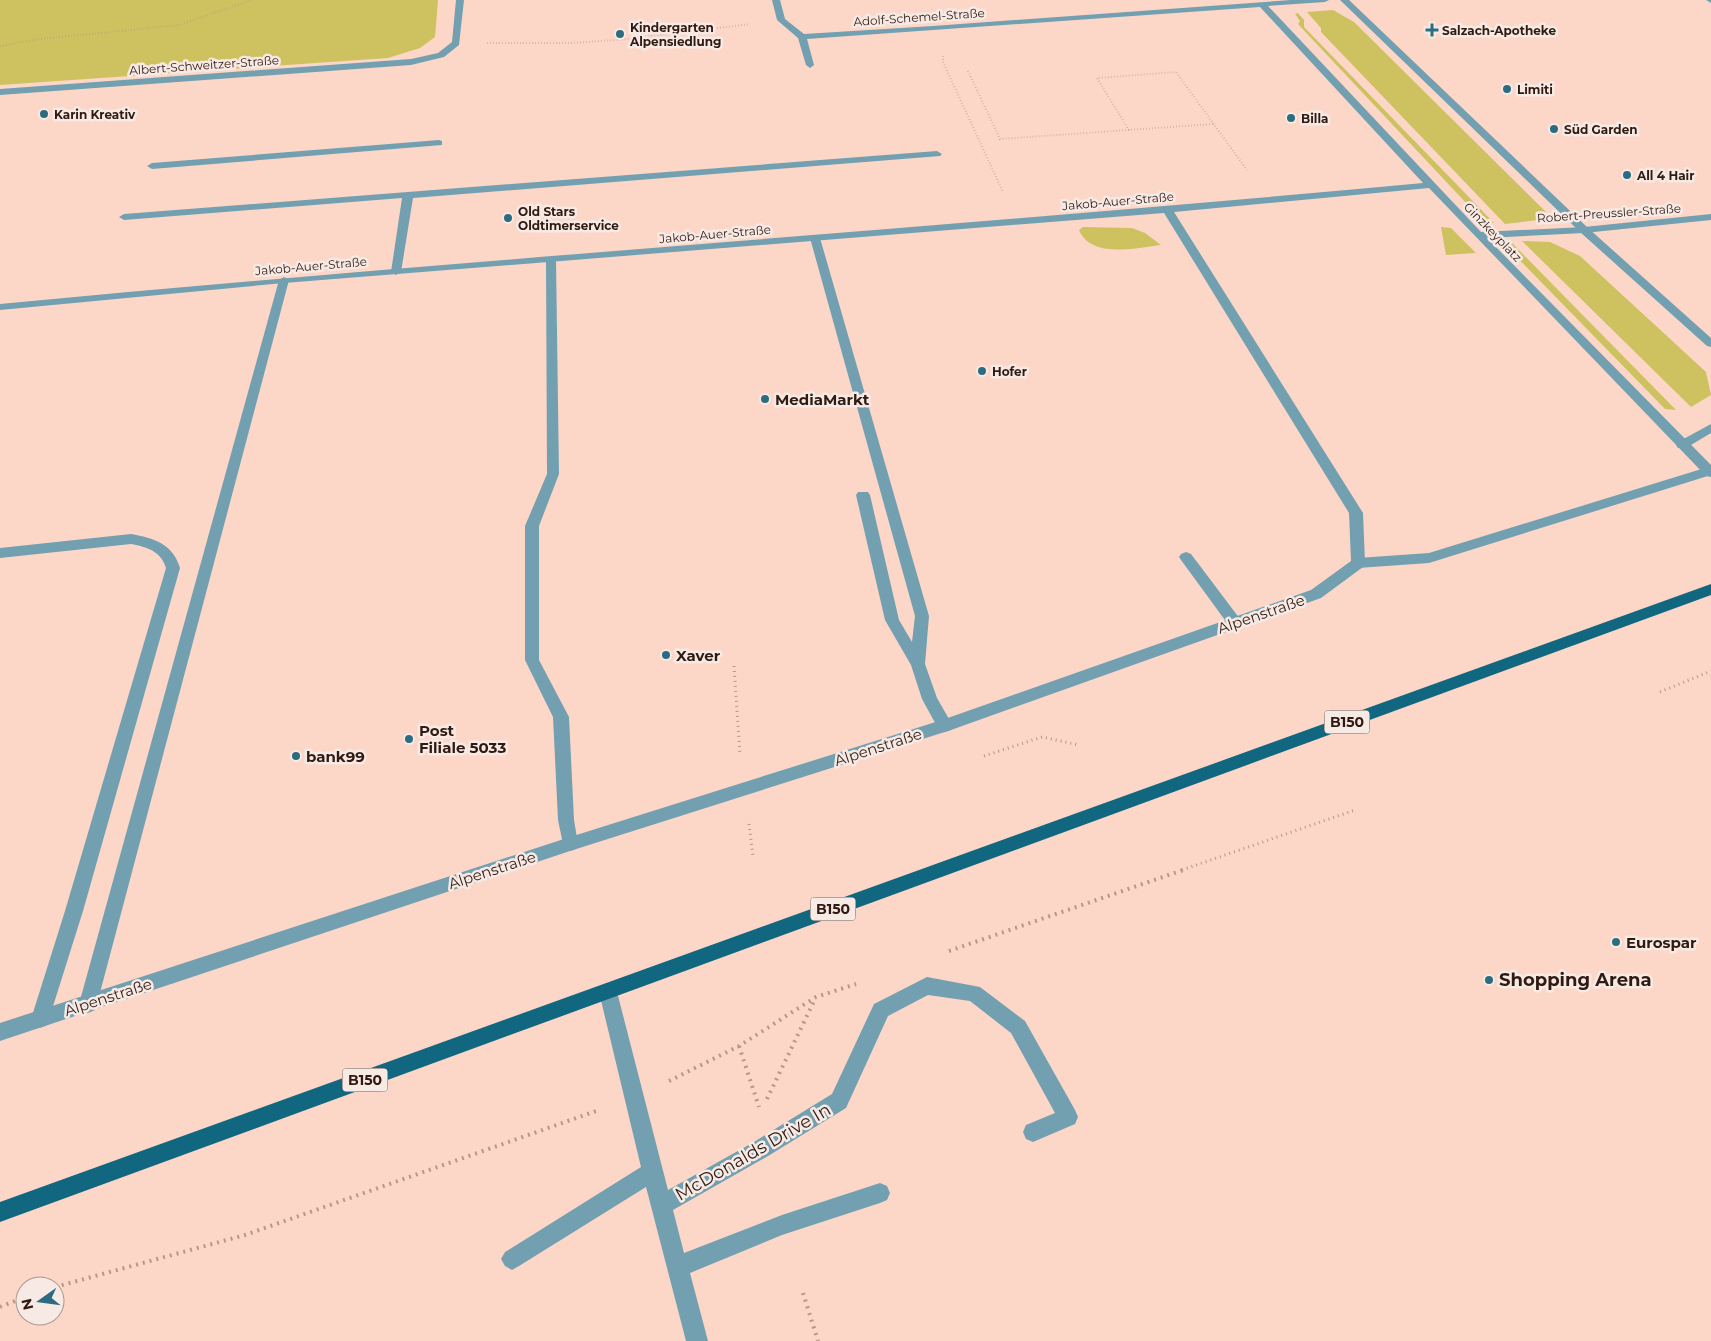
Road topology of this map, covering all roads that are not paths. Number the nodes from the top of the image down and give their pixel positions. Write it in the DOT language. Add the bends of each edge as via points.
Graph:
graph roads {
  1 [pos="460,0"];
  2 [pos="776,0"];
  3 [pos="1325,0"];
  4 [pos="1344,0"];
  5 [pos="1262,5"];
  6 [pos="802,37"];
  7 [pos="810,65"];
  8 [pos="0,92"];
  9 [pos="439,143"];
  10 [pos="937,154"];
  11 [pos="152,166"];
  12 [pos="1431,185"];
  13 [pos="408,195"];
  14 [pos="1167,210"];
  15 [pos="124,217"];
  16 [pos="1711,217"];
  17 [pos="1584,230"];
  18 [pos="1478,235"];
  19 [pos="815,238"];
  20 [pos="551,260"];
  21 [pos="396,272"];
  22 [pos="284,280"];
  23 [pos="0,307"];
  24 [pos="1711,344"];
  25 [pos="1711,428"];
  26 [pos="1682,445"];
  27 [pos="1710,472"];
  28 [pos="863,495"];
  29 [pos="0,553"];
  30 [pos="1186,556"];
  31 [pos="1358,563"];
  32 [pos="1711,589"];
  33 [pos="1235,623"];
  34 [pos="918,664"];
  35 [pos="945,726"];
  36 [pos="570,844"];
  37 [pos="608,992"];
  38 [pos="88,1004"];
  39 [pos="40,1019"];
  40 [pos="0,1032"];
  41 [pos="1033,1132"];
  42 [pos="653,1171"];
  43 [pos="880,1193"];
  44 [pos="661,1206"];
  45 [pos="0,1212"];
  46 [pos="512,1259"];
  47 [pos="677,1267"];
  48 [pos="697,1341"];
  1 -- 8 [label="street, Albert-Schweitzer-Straße" via="456,43 441,55 411,62"];
  2 -- 6 [label="street" via="781,20"];
  3 -- 5 [label="street, Adolf-Schemel-Straße"];
  4 -- 17 [label="street"];
  5 -- 6 [label="street, Adolf-Schemel-Straße"];
  5 -- 12 [label="street, Ginzkeyplatz"];
  6 -- 7 [label="street"];
  9 -- 11 [label="street"];
  10 -- 13 [label="street"];
  12 -- 14 [label="street, Jakob-Auer-Straße"];
  12 -- 18 [label="street, Ginzkeyplatz"];
  13 -- 15 [label="street"];
  13 -- 21 [label="street"];
  14 -- 19 [label="street, Jakob-Auer-Straße"];
  14 -- 31 [label="street" via="1356,513"];
  16 -- 17 [label="street, Robert-Preussler-Straße"];
  17 -- 18 [label="street, Robert-Preussler-Straße"];
  17 -- 24 [label="street"];
  18 -- 26 [label="street, Ginzkeyplatz"];
  19 -- 20 [label="street, Jakob-Auer-Straße"];
  19 -- 34 [label="street" via="922,616"];
  20 -- 21 [label="street, Jakob-Auer-Straße"];
  20 -- 36 [label="street" via="553,474 532,526 532,660 561,717"];
  21 -- 22 [label="street, Jakob-Auer-Straße"];
  22 -- 23 [label="street, Jakob-Auer-Straße"];
  22 -- 38 [label="street"];
  25 -- 26 [label="street"];
  26 -- 27 [label="street, Ginzkeyplatz"];
  27 -- 31 [label="street" via="1429,558"];
  28 -- 34 [label="street" via="892,620"];
  29 -- 39 [label="street" via="131,539 147,541 162,548 171,559 173,568"];
  30 -- 33 [label="street"];
  31 -- 33 [label="street, Alpenstraße" via="1316,594"];
  32 -- 37 [label="main road, B150"];
  33 -- 35 [label="street, Alpenstraße"];
  34 -- 35 [label="street" via="930,699"];
  35 -- 36 [label="street, Alpenstraße"];
  36 -- 38 [label="street, Alpenstraße"];
  37 -- 42 [label="street"];
  37 -- 45 [label="main road, B150"];
  38 -- 39 [label="street, Alpenstraße"];
  39 -- 40 [label="street, Alpenstraße"];
  41 -- 44 [label="street, McDonalds Drive In" via="1068,1117 1018,1027 974,993 927,986 880,1010 838,1101"];
  42 -- 44 [label="street"];
  42 -- 46 [label="street"];
  43 -- 47 [label="street" via="782,1225"];
  44 -- 47 [label="street"];
  47 -- 48 [label="street"];
}
